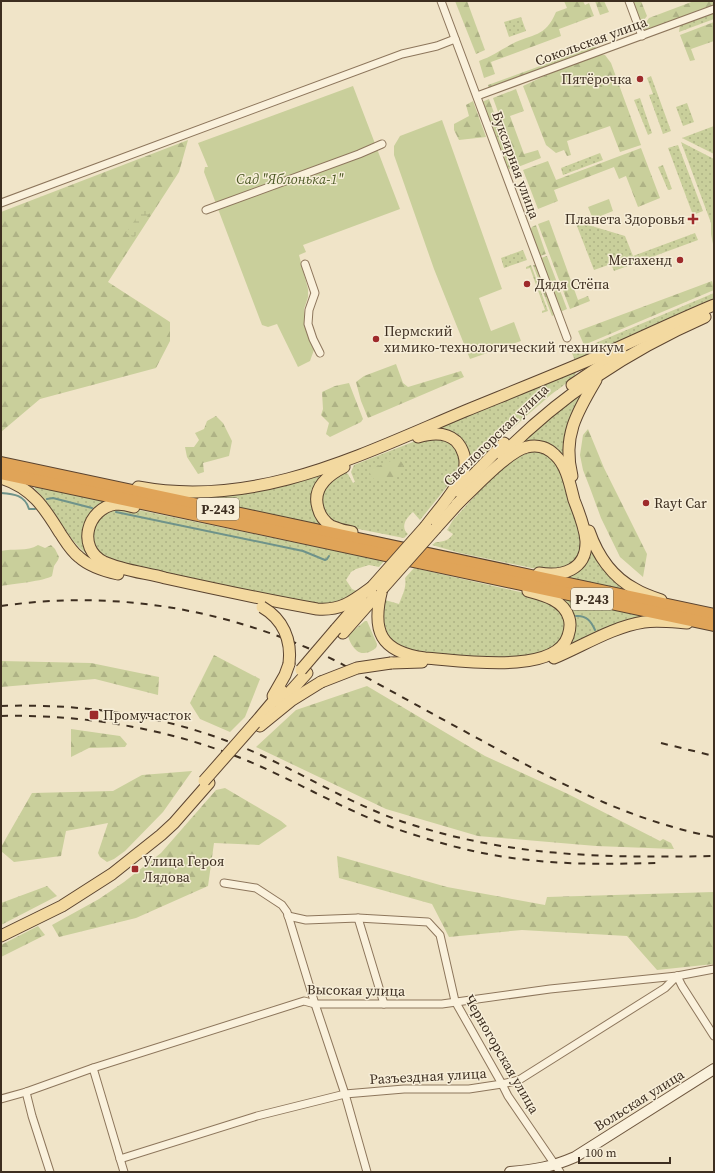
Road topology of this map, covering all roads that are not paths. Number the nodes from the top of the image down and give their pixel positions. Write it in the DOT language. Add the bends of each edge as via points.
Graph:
graph roads {
  1 [pos="441,1"];
  2 [pos="629,1"];
  3 [pos="714,9"];
  4 [pos="642,36"];
  5 [pos="455,39"];
  6 [pos="477,96"];
  7 [pos="382,144"];
  8 [pos="1,203"];
  9 [pos="206,210"];
  10 [pos="305,264"];
  11 [pos="714,305"];
  12 [pos="695,313"];
  13 [pos="714,313"];
  14 [pos="567,338"];
  15 [pos="320,353"];
  16 [pos="599,375"];
  17 [pos="6,464"];
  18 [pos="1,473"];
  19 [pos="1,478"];
  20 [pos="457,504"];
  21 [pos="228,521"];
  22 [pos="431,527"];
  23 [pos="424,553"];
  24 [pos="450,558"];
  25 [pos="472,574"];
  26 [pos="377,588"];
  27 [pos="676,607"];
  28 [pos="714,621"];
  29 [pos="257,724"];
  30 [pos="224,883"];
  31 [pos="288,916"];
  32 [pos="358,918"];
  33 [pos="1,936"];
  34 [pos="714,969"];
  35 [pos="677,976"];
  36 [pos="455,1001"];
  37 [pos="315,1004"];
  38 [pos="384,1004"];
  39 [pos="714,1036"];
  40 [pos="93,1068"];
  41 [pos="714,1069"];
  42 [pos="502,1084"];
  43 [pos="26,1092"];
  44 [pos="345,1094"];
  45 [pos="1,1100"];
  46 [pos="120,1159"];
  47 [pos="558,1169"];
  48 [pos="50,1172"];
  49 [pos="124,1172"];
  50 [pos="367,1172"];
  51 [pos="510,1172"];
  1 -- 5 [label="street, Буксирная улица"];
  2 -- 4 [label="street"];
  3 -- 4 [label="street, Сокольская улица"];
  4 -- 6 [label="street, Сокольская улица"];
  5 -- 6 [label="street, Буксирная улица"];
  5 -- 8 [label="street" via="402,54"];
  6 -- 14 [label="street, Буксирная улица"];
  7 -- 9 [label="street"];
  10 -- 15 [label="street" via="314,293 308,324"];
  11 -- 12 [label="main road"];
  12 -- 17 [label="main road" via="613,350 366,452 280,482 222,491 170,491 61,471"];
  12 -- 22 [label="main road, Светлогорская улица" via="593,369 551,401 486,462"];
  13 -- 16 [label="main road, Светлогорская улица"];
  16 -- 20 [label="main road, Светлогорская улица" via="532,427 495,462"];
  16 -- 27 [label="main road" via="579,408 569,443 572,474 588,529 599,554 618,577 635,590"];
  17 -- 23 [label="highway, Р-243"];
  18 -- 21 [label="highway, Р-243"];
  19 -- 29 [label="main road, bridge" via="20,486 34,497 46,510 74,552 94,567 253,602 272,614 287,636 290,648 289,664"];
  20 -- 22 [label="main road, Светлогорская улица"];
  20 -- 24 [label="main road" via="512,454 529,446 544,448 556,456 564,468 582,524 585,549 575,567 557,574 486,561"];
  21 -- 25 [label="highway, Р-243"];
  21 -- 26 [label="main road" via="117,504 105,508 93,518 87,542 96,557 114,566 317,610 346,605"];
  22 -- 23 [label="main road" via="465,469 461,448 444,435 430,434 416,438 345,467 330,475 317,493 320,513 327,522 340,530"];
  22 -- 26 [label="main road, bridge"];
  23 -- 24 [label="highway, Р-243"];
  24 -- 27 [label="highway, Р-243"];
  25 -- 26 [label="main road" via="555,601 566,610 570,619 566,642 558,651 547,656 519,663 425,658 405,654 391,647 380,631"];
  25 -- 28 [label="highway, Р-243"];
  26 -- 29 [label="main road, bridge"];
  27 -- 28 [label="highway, Р-243"];
  28 -- 29 [label="main road, bridge" via="638,624 612,632 553,659 524,666 494,667 428,662 390,663 357,668 321,682"];
  29 -- 33 [label="main road" via="174,823 134,857 79,896"];
  30 -- 31 [label="street" via="256,888 282,905"];
  31 -- 32 [label="street" via="306,920"];
  31 -- 37 [label="street"];
  32 -- 36 [label="street, Черногорская улица" via="428,922 440,935"];
  32 -- 38 [label="street"];
  34 -- 35 [label="street"];
  35 -- 36 [label="street, Высокая улица"];
  35 -- 39 [label="street"];
  35 -- 42 [label="street, Разъездная улица" via="665,988 518,1080"];
  36 -- 38 [label="street, Высокая улица" via="442,1004"];
  36 -- 42 [label="street, Черногорская улица"];
  37 -- 38 [label="street, Высокая улица"];
  37 -- 40 [label="street, Высокая улица" via="304,1001"];
  37 -- 44 [label="street"];
  40 -- 43 [label="street, Высокая улица"];
  40 -- 46 [label="street"];
  41 -- 47 [label="street, Вольская улица"];
  42 -- 44 [label="street, Разъездная улица"];
  42 -- 47 [label="street, Черногорская улица"];
  43 -- 45 [label="street, Высокая улица"];
  43 -- 48 [label="street"];
  44 -- 46 [label="street, Разъездная улица" via="257,1116"];
  44 -- 50 [label="street"];
  46 -- 49 [label="street"];
  47 -- 51 [label="street, Вольская улица"];
}
